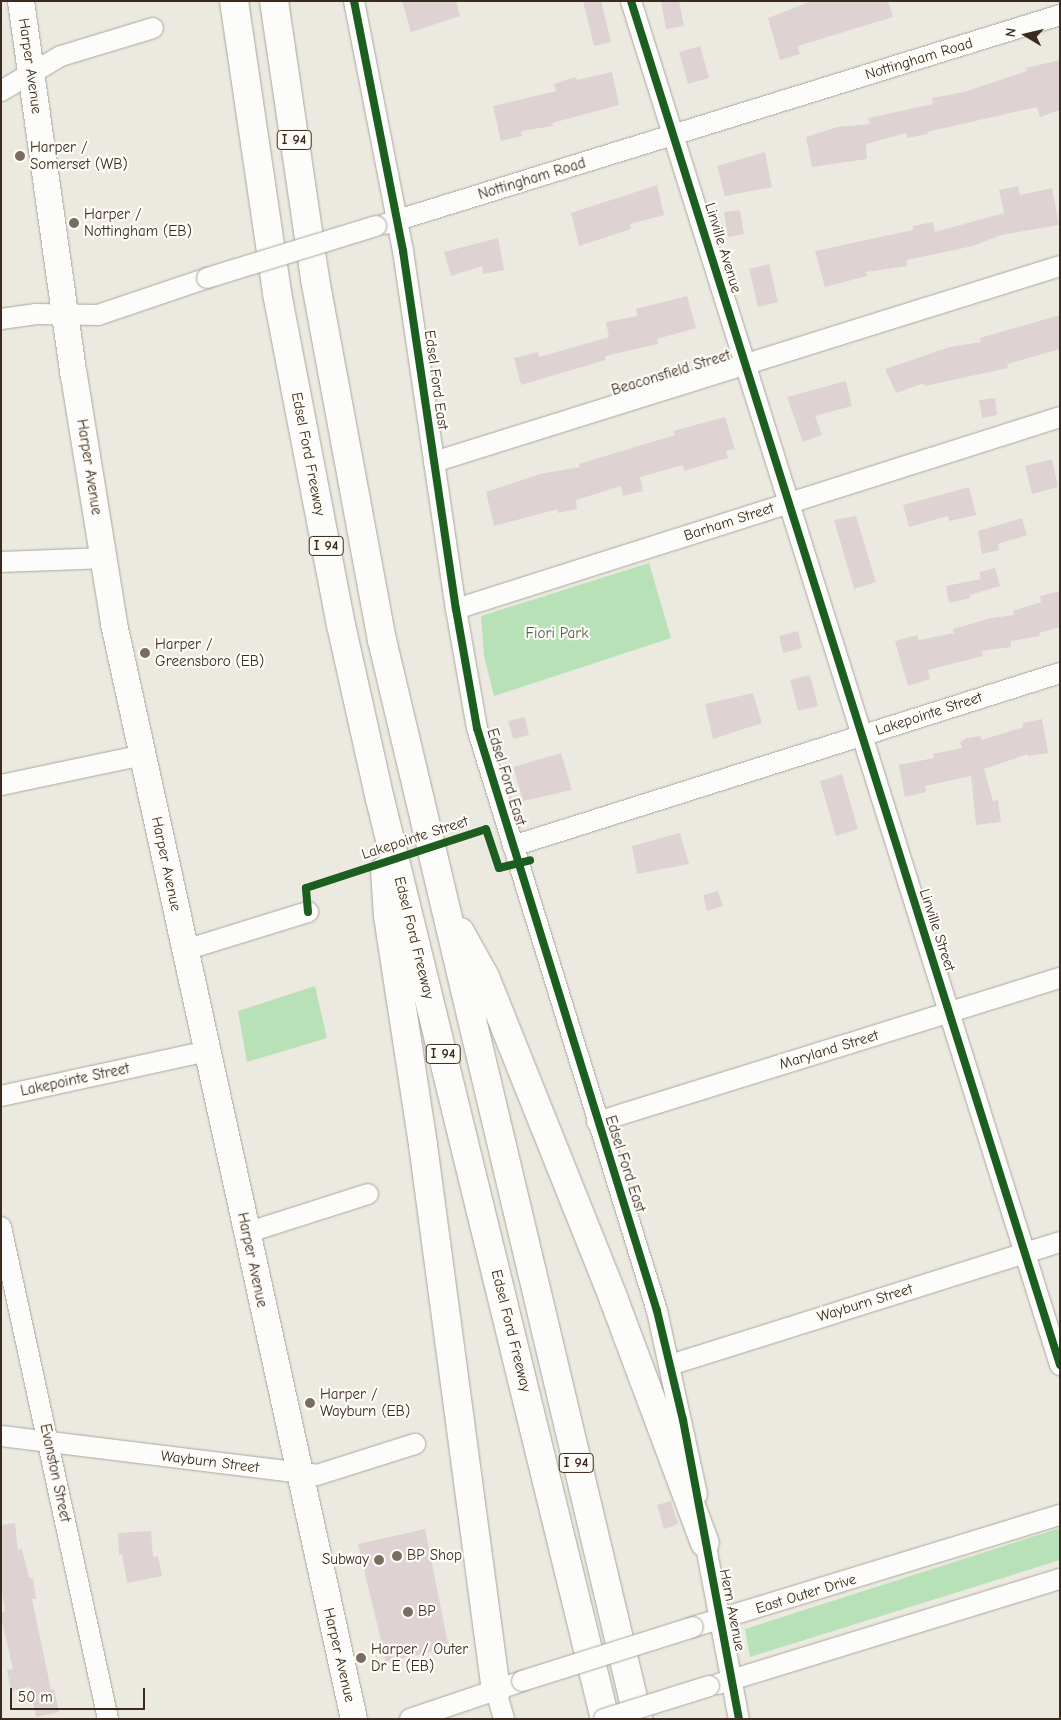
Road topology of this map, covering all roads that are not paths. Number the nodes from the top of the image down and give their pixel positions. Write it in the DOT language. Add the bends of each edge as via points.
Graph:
graph roads {
  1 [pos="21,1"];
  2 [pos="234,1"];
  3 [pos="274,1"];
  4 [pos="354,1"];
  5 [pos="632,1"];
  6 [pos="1060,15"];
  7 [pos="153,28"];
  8 [pos="32,75"];
  9 [pos="1,91"];
  10 [pos="674,135"];
  11 [pos="398,222"];
  12 [pos="1060,266"];
  13 [pos="66,316"];
  14 [pos="1,319"];
  15 [pos="745,365"];
  16 [pos="1060,417"];
  17 [pos="434,462"];
  18 [pos="788,504"];
  19 [pos="104,558"];
  20 [pos="1,562"];
  21 [pos="456,608"];
  22 [pos="1060,673"];
  23 [pos="861,736"];
  24 [pos="143,755"];
  25 [pos="1,785"];
  26 [pos="380,799"];
  27 [pos="513,846"];
  28 [pos="443,902"];
  29 [pos="308,912"];
  30 [pos="185,950"];
  31 [pos="1060,978"];
  32 [pos="948,1013"];
  33 [pos="206,1051"];
  34 [pos="1,1096"];
  35 [pos="597,1122"];
  36 [pos="368,1194"];
  37 [pos="1,1227"];
  38 [pos="246,1233"];
  39 [pos="1060,1242"];
  40 [pos="1025,1253"];
  41 [pos="670,1365"];
  42 [pos="1060,1365"];
  43 [pos="1,1436"];
  44 [pos="48,1442"];
  45 [pos="415,1444"];
  46 [pos="298,1473"];
  47 [pos="1060,1515"];
  48 [pos="705,1543"];
  49 [pos="1060,1579"];
  50 [pos="720,1620"];
  51 [pos="731,1681"];
  52 [pos="496,1691"];
  53 [pos="417,1718"];
  54 [pos="108,1719"];
  55 [pos="354,1719"];
  56 [pos="504,1719"];
  57 [pos="605,1719"];
  58 [pos="638,1719"];
  59 [pos="739,1719"];
  1 -- 8 [label="main road, Harper Avenue"];
  2 -- 26 [label="highway, Edsel Ford Freeway / I 94" via="277,293 341,625"];
  3 -- 28 [label="highway, I 94" via="315,279 357,518"];
  4 -- 11 [label="street, Edsel Ford East"];
  5 -- 10 [label="street, Linville Avenue"];
  6 -- 10 [label="street, Nottingham Road"];
  7 -- 8 [label="street" via="61,56"];
  8 -- 9 [label="street"];
  8 -- 13 [label="main road, Harper Avenue"];
  10 -- 11 [label="street, Nottingham Road"];
  10 -- 15 [label="street, Linville Avenue"];
  11 -- 13 [label="street, Nottingham Road, bridge" via="376,226 98,314"];
  11 -- 17 [label="street, Edsel Ford East"];
  12 -- 15 [label="street, Beaconsfield Street"];
  13 -- 14 [label="street, Nottingham Road" via="35,314"];
  13 -- 19 [label="main road, Harper Avenue"];
  15 -- 17 [label="street, Beaconsfield Street"];
  15 -- 18 [label="street, Linville Avenue"];
  16 -- 18 [label="street, Barham Street"];
  17 -- 21 [label="street, Edsel Ford East"];
  18 -- 21 [label="street, Barham Street"];
  18 -- 23 [label="street, Linville Street"];
  19 -- 20 [label="street"];
  19 -- 24 [label="main road, Harper Avenue" via="114,624"];
  21 -- 27 [label="street, Edsel Ford East" via="477,728"];
  22 -- 23 [label="street, Lakepointe Street"];
  23 -- 27 [label="street, Lakepointe Street"];
  23 -- 32 [label="street, Linville Street"];
  24 -- 25 [label="street"];
  24 -- 30 [label="main road, Harper Avenue"];
  26 -- 52 [label="highway" via="388,916 423,1145"];
  26 -- 57 [label="highway, Edsel Ford Freeway / I 94"];
  27 -- 35 [label="street, Edsel Ford East"];
  28 -- 48 [label="highway" via="485,977 614,1300"];
  28 -- 58 [label="highway, I 94"];
  29 -- 30 [label="street"];
  30 -- 33 [label="main road, Harper Avenue"];
  31 -- 32 [label="street, Maryland Street"];
  32 -- 35 [label="street, Maryland Street"];
  32 -- 40 [label="street, Linville Street"];
  33 -- 34 [label="street, Lakepointe Street"];
  33 -- 38 [label="main road, Harper Avenue"];
  35 -- 41 [label="street, Edsel Ford East" via="657,1311"];
  36 -- 38 [label="street"];
  37 -- 44 [label="street, Evanston Street"];
  38 -- 46 [label="main road, Harper Avenue"];
  39 -- 40 [label="street, Wayburn Street"];
  40 -- 41 [label="street, Wayburn Street"];
  40 -- 42 [label="street, Linville Street"];
  41 -- 48 [label="street, Edsel Ford East"];
  43 -- 44 [label="street, Wayburn Street"];
  44 -- 46 [label="street, Wayburn Street"];
  44 -- 54 [label="street, Evanston Street"];
  45 -- 46 [label="street, Wayburn Street" via="318,1475"];
  46 -- 55 [label="main road, Harper Avenue"];
  47 -- 50 [label="street, East Outer Drive"];
  48 -- 50 [label="street, Hern Avenue"];
  49 -- 51 [label="street"];
  50 -- 51 [label="street, Hern Avenue"];
  50 -- 52 [label="street, East Outer Drive, bridge"];
  51 -- 57 [label="street, bridge"];
  51 -- 59 [label="street, Hern Avenue"];
  52 -- 53 [label="street, East Outer Drive"];
  52 -- 56 [label="street"];
}
